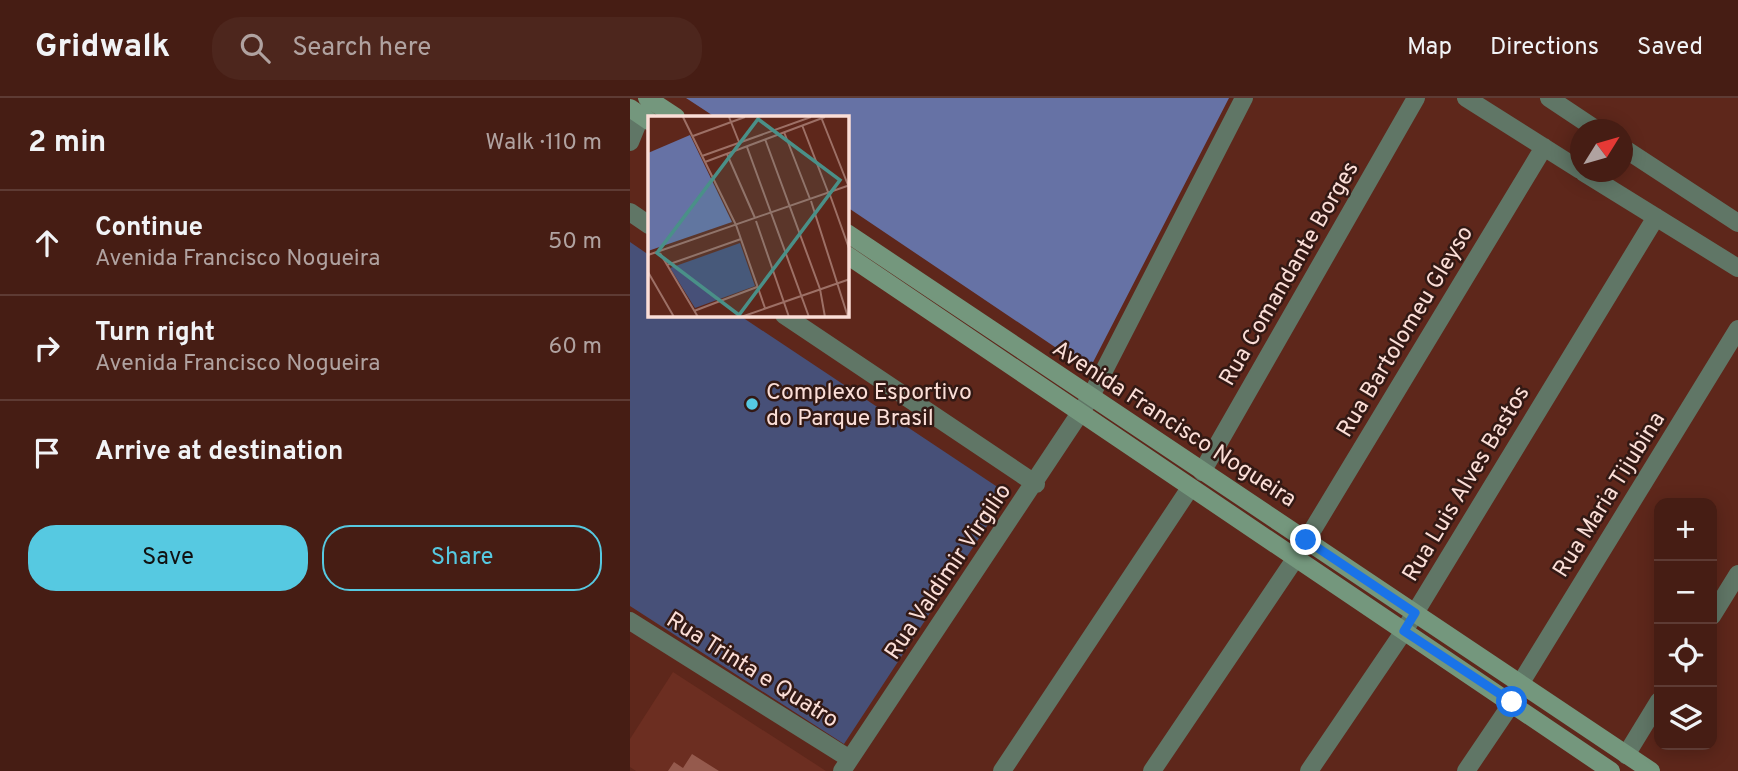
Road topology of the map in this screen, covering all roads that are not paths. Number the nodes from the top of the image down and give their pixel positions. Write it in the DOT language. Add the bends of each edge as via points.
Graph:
graph roads {
  1 [pos="1244,98"];
  2 [pos="1416,98"];
  3 [pos="1466,98"];
  4 [pos="1549,98"];
  5 [pos="642,110"];
  6 [pos="671,116"];
  7 [pos="1580,119"];
  8 [pos="630,142"];
  9 [pos="1544,147"];
  10 [pos="1633,153"];
  11 [pos="1570,163"];
  12 [pos="1600,182"];
  13 [pos="630,212"];
  14 [pos="1656,217"];
  15 [pos="1738,223"];
  16 [pos="648,224"];
  17 [pos="849,234"];
  18 [pos="849,256"];
  19 [pos="1738,268"];
  20 [pos="787,317"];
  21 [pos="1738,329"];
  22 [pos="1090,398"];
  23 [pos="1080,414"];
  24 [pos="1202,472"];
  25 [pos="1036,484"];
  26 [pos="1190,488"];
  27 [pos="1306,540"];
  28 [pos="1295,559"];
  29 [pos="1738,573"];
  30 [pos="1717,608"];
  31 [pos="1415,613"];
  32 [pos="630,621"];
  33 [pos="1404,631"];
  34 [pos="1520,684"];
  35 [pos="1512,702"];
  36 [pos="1654,709"];
  37 [pos="1626,755"];
  38 [pos="846,765"];
  39 [pos="1002,771"];
  40 [pos="1152,771"];
  41 [pos="1309,771"];
  42 [pos="1466,771"];
  43 [pos="1611,771"];
  44 [pos="1651,771"];
  1 -- 22 [label="street, Rua Valdimir Virgilio"];
  2 -- 24 [label="street, Rua Comandante Borges"];
  3 -- 9 [label="street"];
  4 -- 7 [label="street"];
  5 -- 6 [label="main road"];
  5 -- 8 [label="street"];
  9 -- 11 [label="street"];
  9 -- 27 [label="street, Rua Bartolomeu Gleyso"];
  10 -- 15 [label="street"];
  12 -- 14 [label="street"];
  13 -- 16 [label="street"];
  14 -- 19 [label="street"];
  14 -- 31 [label="street, Rua Luis Alves Bastos"];
  17 -- 22 [label="main road, Avenida Francisco Nogueira"];
  18 -- 23 [label="main road, Avenida Francisco Nogueira"];
  20 -- 25 [label="street"];
  21 -- 34 [label="street, Rua Maria Tijubina"];
  22 -- 23 [label="street, Rua Valdimir Virgilio"];
  22 -- 24 [label="main road, Avenida Francisco Nogueira"];
  23 -- 25 [label="street, Rua Valdimir Virgilio"];
  23 -- 26 [label="main road, Avenida Francisco Nogueira"];
  24 -- 27 [label="main road, Avenida Francisco Nogueira"];
  25 -- 38 [label="street, Rua Valdimir Virgilio"];
  26 -- 28 [label="main road, Avenida Francisco Nogueira"];
  26 -- 39 [label="street"];
  27 -- 28 [label="street, Rua Bartolomeu Gleyso"];
  27 -- 31 [label="main road, Avenida Francisco Nogueira"];
  28 -- 33 [label="main road, Avenida Francisco Nogueira"];
  28 -- 40 [label="street, Rua Bartolomeu Gleyso"];
  29 -- 30 [label="street"];
  31 -- 33 [label="street, Rua Luis Alves Bastos"];
  31 -- 34 [label="main road, Avenida Francisco Nogueira"];
  32 -- 38 [label="street, Rua Trinta e Quatro"];
  33 -- 35 [label="main road, Avenida Francisco Nogueira"];
  33 -- 41 [label="street, Rua Luis Alves Bastos"];
  34 -- 37 [label="main road, Avenida Francisco Nogueira"];
  35 -- 42 [label="street"];
  35 -- 43 [label="main road, Avenida Francisco Nogueira"];
  36 -- 37 [label="street"];
  37 -- 44 [label="main road, Avenida Francisco Nogueira"];
}
